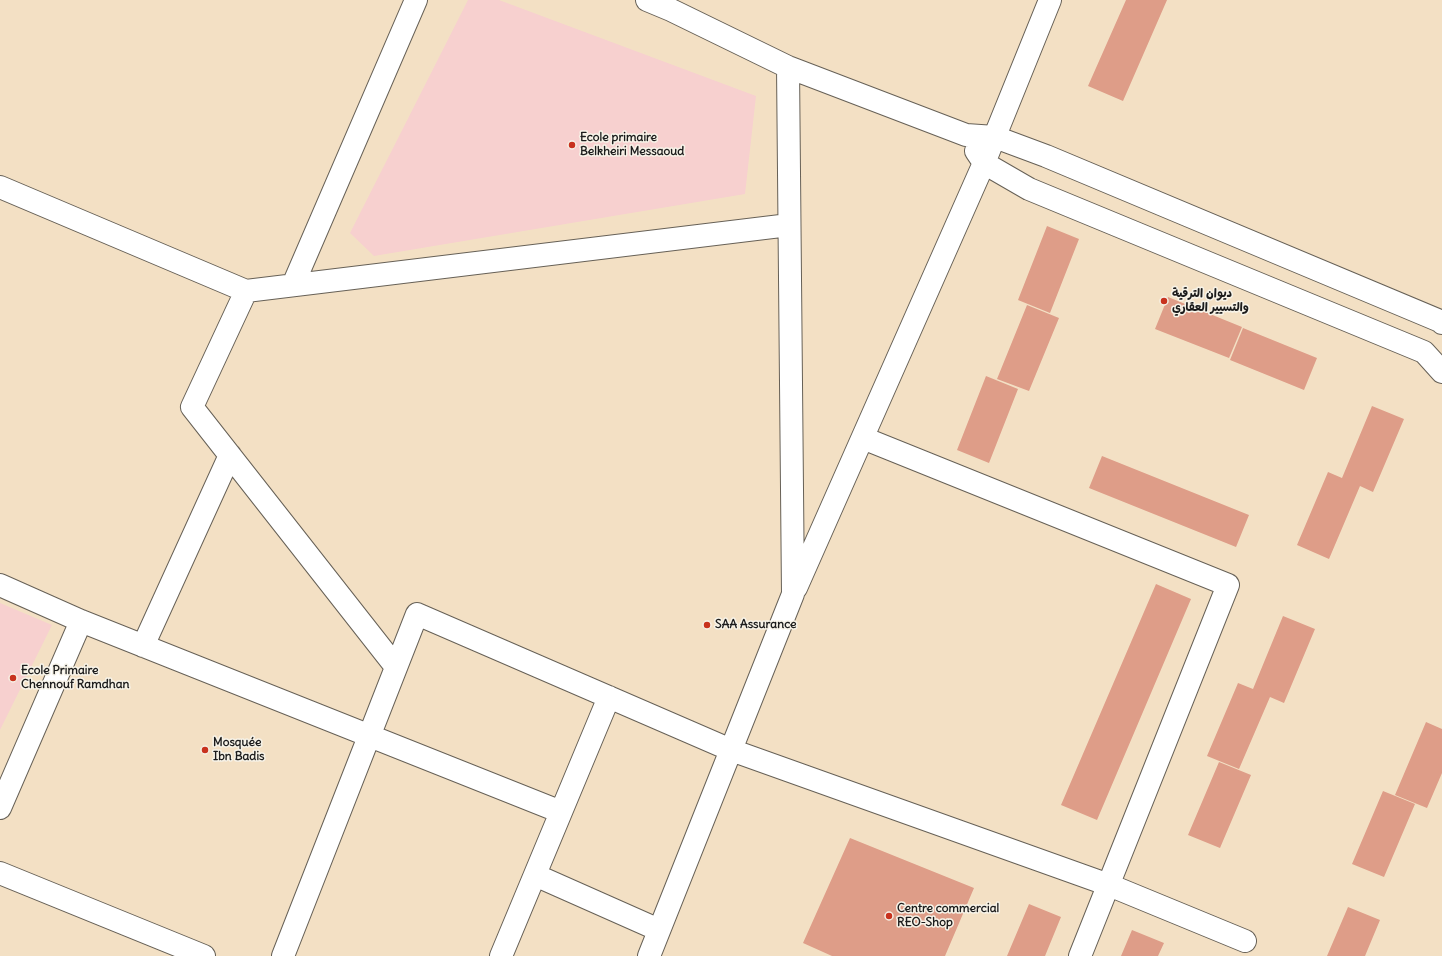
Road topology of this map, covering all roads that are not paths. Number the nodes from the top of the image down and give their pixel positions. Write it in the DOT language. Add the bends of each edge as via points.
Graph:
graph roads {
  1 [pos="416,0"];
  2 [pos="647,0"];
  3 [pos="1050,0"];
  4 [pos="673,5"];
  5 [pos="788,67"];
  6 [pos="966,134"];
  7 [pos="995,137"];
  8 [pos="984,163"];
  9 [pos="0,187"];
  10 [pos="789,225"];
  11 [pos="293,285"];
  12 [pos="246,291"];
  13 [pos="1442,323"];
  14 [pos="1442,372"];
  15 [pos="863,438"];
  16 [pos="230,455"];
  17 [pos="0,585"];
  18 [pos="794,594"];
  19 [pos="81,621"];
  20 [pos="143,646"];
  21 [pos="396,667"];
  22 [pos="610,697"];
  23 [pos="370,735"];
  24 [pos="731,750"];
  25 [pos="0,808"];
  26 [pos="561,812"];
  27 [pos="0,873"];
  28 [pos="534,875"];
  29 [pos="1108,885"];
  30 [pos="659,930"];
  31 [pos="1245,941"];
  32 [pos="204,956"];
  33 [pos="283,956"];
  34 [pos="500,956"];
  35 [pos="649,956"];
  36 [pos="1080,956"];
  1 -- 11 [label="street"];
  2 -- 4 [label="street"];
  3 -- 7 [label="street"];
  4 -- 5 [label="street"];
  5 -- 6 [label="street"];
  5 -- 10 [label="street"];
  6 -- 7 [label="street"];
  6 -- 8 [label="street"];
  7 -- 8 [label="street"];
  7 -- 13 [label="street" via="1054,159"];
  8 -- 14 [label="street" via="1029,189 1424,352"];
  8 -- 15 [label="street"];
  9 -- 12 [label="street"];
  10 -- 11 [label="street"];
  10 -- 18 [label="street"];
  11 -- 12 [label="street"];
  12 -- 16 [label="street" via="192,406"];
  15 -- 18 [label="street"];
  15 -- 29 [label="street" via="1228,585"];
  16 -- 20 [label="street"];
  16 -- 21 [label="street"];
  17 -- 19 [label="street"];
  18 -- 24 [label="street"];
  19 -- 20 [label="street"];
  19 -- 25 [label="street"];
  20 -- 23 [label="street"];
  21 -- 22 [label="street" via="417,614"];
  21 -- 23 [label="street"];
  22 -- 24 [label="street"];
  22 -- 26 [label="street"];
  23 -- 26 [label="street"];
  23 -- 33 [label="street"];
  24 -- 29 [label="street"];
  24 -- 30 [label="street"];
  26 -- 28 [label="street"];
  27 -- 32 [label="street"];
  28 -- 30 [label="street"];
  28 -- 34 [label="street"];
  29 -- 31 [label="street"];
  29 -- 36 [label="street"];
  30 -- 35 [label="street"];
}
